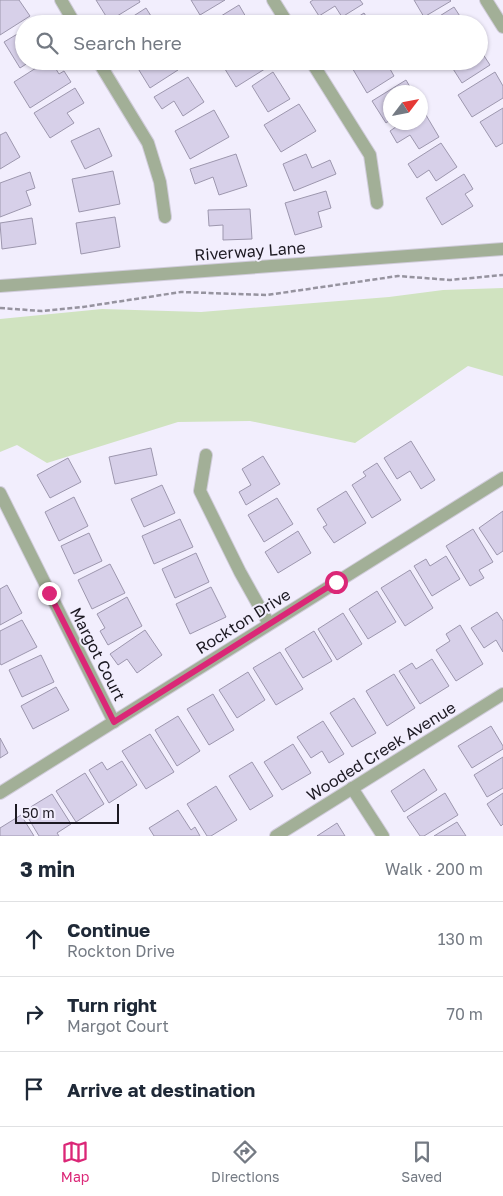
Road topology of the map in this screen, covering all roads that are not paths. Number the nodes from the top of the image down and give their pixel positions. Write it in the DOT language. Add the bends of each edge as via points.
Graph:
graph roads {
  1 [pos="61,0"];
  2 [pos="273,0"];
  3 [pos="486,0"];
  4 [pos="70,15"];
  5 [pos="282,15"];
  6 [pos="503,27"];
  7 [pos="103,70"];
  8 [pos="317,70"];
  9 [pos="377,203"];
  10 [pos="165,217"];
  11 [pos="503,249"];
  12 [pos="0,286"];
  13 [pos="206,455"];
  14 [pos="503,478"];
  15 [pos="0,493"];
  16 [pos="269,624"];
  17 [pos="503,694"];
  18 [pos="114,722"];
  19 [pos="352,788"];
  20 [pos="0,793"];
  21 [pos="276,836"];
  22 [pos="383,836"];
  1 -- 4 [label="street"];
  2 -- 5 [label="street"];
  3 -- 6 [label="street"];
  7 -- 10 [label="street" via="148,143 160,182"];
  8 -- 9 [label="street" via="370,156"];
  11 -- 12 [label="street, Riverway Lane"];
  13 -- 16 [label="street" via="200,491"];
  14 -- 16 [label="street, Rockton Drive"];
  15 -- 18 [label="street, Margot Court"];
  16 -- 18 [label="street, Rockton Drive"];
  17 -- 19 [label="street, Wooded Creek Avenue"];
  18 -- 20 [label="street, Rockton Drive"];
  19 -- 21 [label="street, Wooded Creek Avenue"];
  19 -- 22 [label="street"];
}
